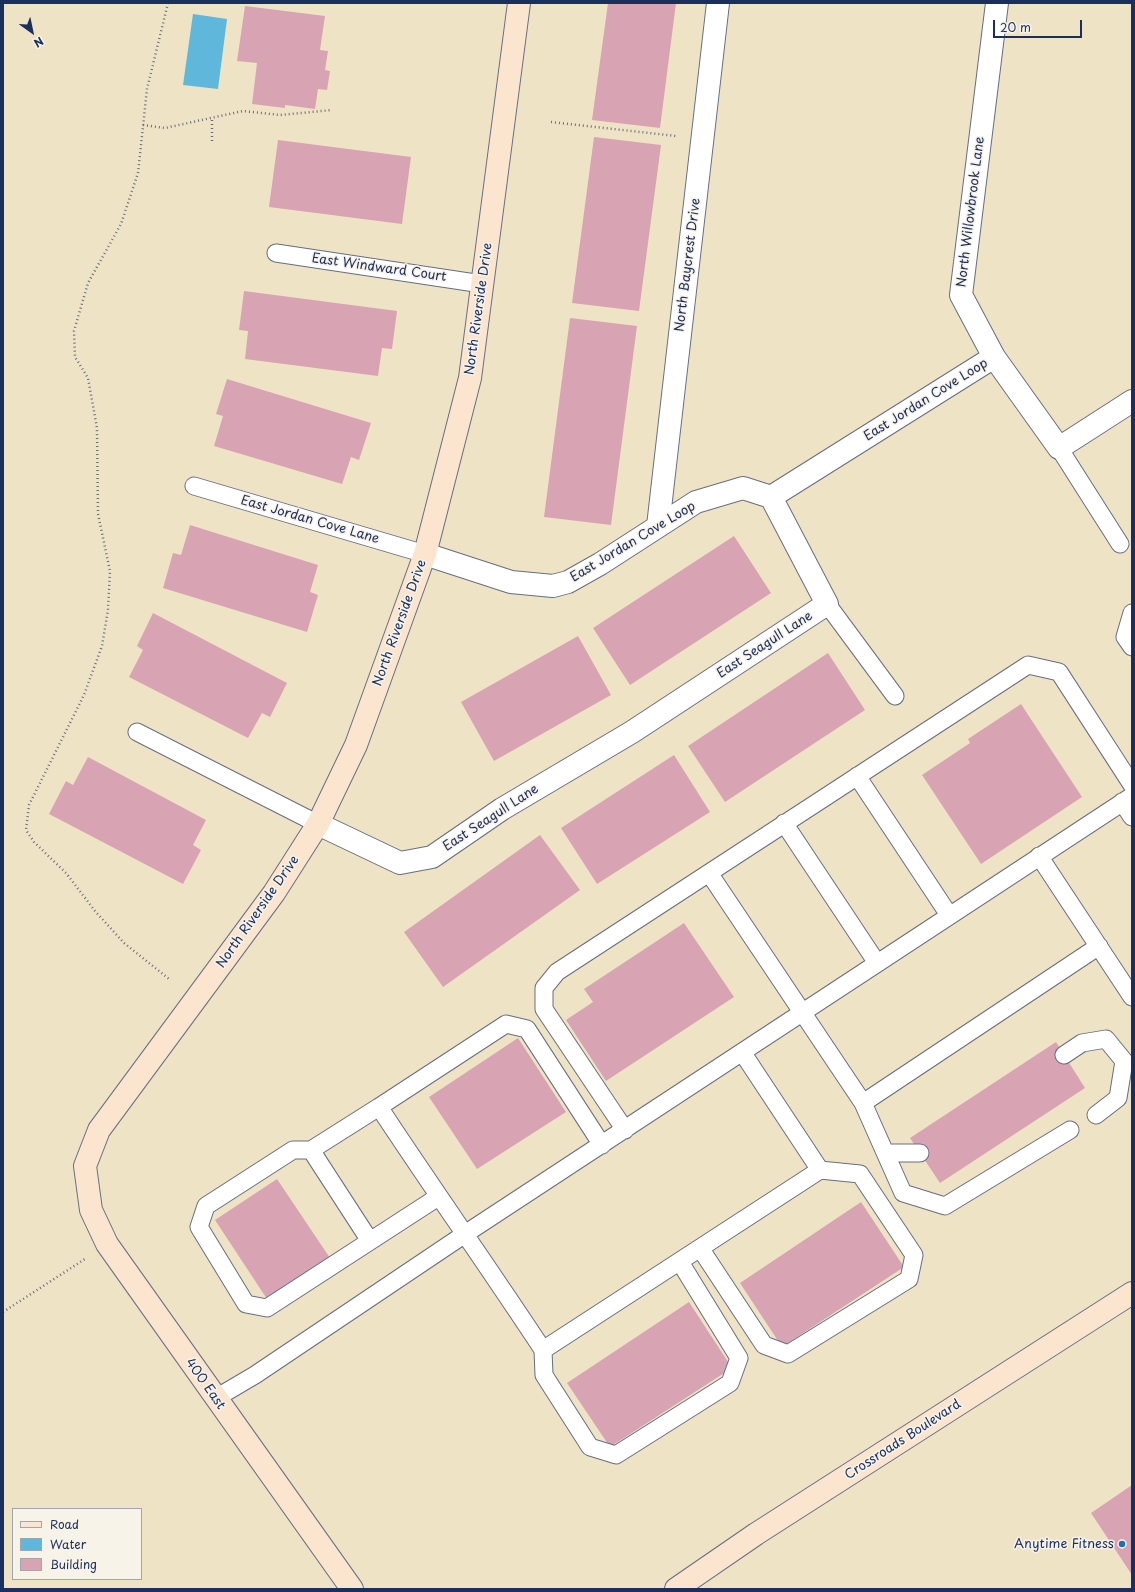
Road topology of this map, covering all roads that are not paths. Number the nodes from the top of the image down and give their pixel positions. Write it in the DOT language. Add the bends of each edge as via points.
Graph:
graph roads {
  1 [pos="519,3"];
  2 [pos="718,3"];
  3 [pos="997,3"];
  4 [pos="276,253"];
  5 [pos="482,284"];
  6 [pos="994,357"];
  7 [pos="1132,400"];
  8 [pos="1059,448"];
  9 [pos="194,486"];
  10 [pos="771,497"];
  11 [pos="658,526"];
  12 [pos="1120,544"];
  13 [pos="425,554"];
  14 [pos="827,604"];
  15 [pos="1132,614"];
  16 [pos="1132,647"];
  17 [pos="894,696"];
  18 [pos="136,732"];
  19 [pos="857,776"];
  20 [pos="1132,785"];
  21 [pos="1127,799"];
  22 [pos="1132,817"];
  23 [pos="784,823"];
  24 [pos="318,824"];
  25 [pos="1039,856"];
  26 [pos="709,873"];
  27 [pos="949,915"];
  28 [pos="1099,946"];
  29 [pos="877,963"];
  30 [pos="1127,978"];
  31 [pos="1132,997"];
  32 [pos="803,1013"];
  33 [pos="742,1052"];
  34 [pos="1064,1055"];
  35 [pos="863,1103"];
  36 [pos="379,1107"];
  37 [pos="1096,1115"];
  38 [pos="625,1130"];
  39 [pos="1070,1130"];
  40 [pos="602,1145"];
  41 [pos="311,1150"];
  42 [pos="920,1153"];
  43 [pos="886,1154"];
  44 [pos="85,1166"];
  45 [pos="820,1170"];
  46 [pos="438,1197"];
  47 [pos="466,1234"];
  48 [pos="370,1241"];
  49 [pos="700,1248"];
  50 [pos="680,1262"];
  51 [pos="1132,1293"];
  52 [pos="543,1350"];
  53 [pos="216,1398"];
  54 [pos="352,1589"];
  55 [pos="676,1589"];
  1 -- 5 [label="street, North Riverside Drive"];
  2 -- 11 [label="street, North Baycrest Drive"];
  3 -- 6 [label="street, North Willowbrook Lane" via="961,295"];
  4 -- 5 [label="lane, East Windward Court"];
  5 -- 13 [label="street, North Riverside Drive" via="470,378"];
  6 -- 8 [label="street, North Willowbrook Lane"];
  6 -- 10 [label="street, East Jordan Cove Loop"];
  7 -- 8 [label="street"];
  8 -- 12 [label="lane, North Willowbrook Lane"];
  9 -- 13 [label="lane, East Jordan Cove Lane"];
  10 -- 11 [label="street, East Jordan Cove Loop" via="743,488 696,502"];
  10 -- 14 [label="street"];
  11 -- 13 [label="street, East Jordan Cove Loop" via="600,564 568,582 554,586 511,582"];
  13 -- 24 [label="street, North Riverside Drive" via="356,745"];
  14 -- 17 [label="lane"];
  14 -- 24 [label="street, East Seagull Lane" via="632,732 502,809 432,856 400,863"];
  15 -- 16 [label="lane" via="1125,637"];
  18 -- 24 [label="lane, East Seagull Lane"];
  19 -- 20 [label="lane" via="1028,665 1059,672"];
  19 -- 23 [label="lane"];
  19 -- 27 [label="lane"];
  21 -- 22 [label="lane"];
  21 -- 25 [label="lane"];
  23 -- 26 [label="lane"];
  23 -- 29 [label="lane"];
  24 -- 44 [label="street, North Riverside Drive" via="274,893 99,1130"];
  25 -- 27 [label="lane"];
  25 -- 28 [label="lane"];
  26 -- 32 [label="lane"];
  26 -- 38 [label="lane" via="557,972 544,988 544,1009"];
  27 -- 29 [label="lane"];
  28 -- 30 [label="lane"];
  28 -- 35 [label="lane"];
  29 -- 32 [label="lane"];
  30 -- 31 [label="lane"];
  32 -- 33 [label="lane"];
  32 -- 35 [label="lane"];
  33 -- 38 [label="lane"];
  33 -- 45 [label="lane"];
  34 -- 37 [label="lane" via="1082,1043 1106,1039 1124,1061 1118,1098"];
  35 -- 43 [label="lane"];
  36 -- 40 [label="lane" via="506,1024 527,1029"];
  36 -- 41 [label="lane"];
  36 -- 46 [label="lane"];
  38 -- 40 [label="lane"];
  39 -- 43 [label="lane" via="945,1206 903,1193"];
  40 -- 47 [label="lane"];
  41 -- 48 [label="lane"];
  41 -- 48 [label="lane" via="293,1150 206,1206 199,1227 246,1304 267,1308"];
  42 -- 43 [label="lane"];
  44 -- 53 [label="street, 400 East" via="91,1210 107,1244"];
  45 -- 49 [label="lane"];
  45 -- 49 [label="lane" via="860,1174 914,1255 910,1279 788,1354 764,1345"];
  46 -- 47 [label="lane"];
  46 -- 48 [label="lane"];
  47 -- 52 [label="lane"];
  47 -- 53 [label="lane"];
  49 -- 50 [label="lane"];
  50 -- 52 [label="lane"];
  50 -- 52 [label="lane" via="740,1358 730,1383 616,1455 590,1447 544,1375"];
  51 -- 55 [label="street, Crossroads Boulevard" via="756,1534"];
  53 -- 54 [label="street, 400 East"];
}
